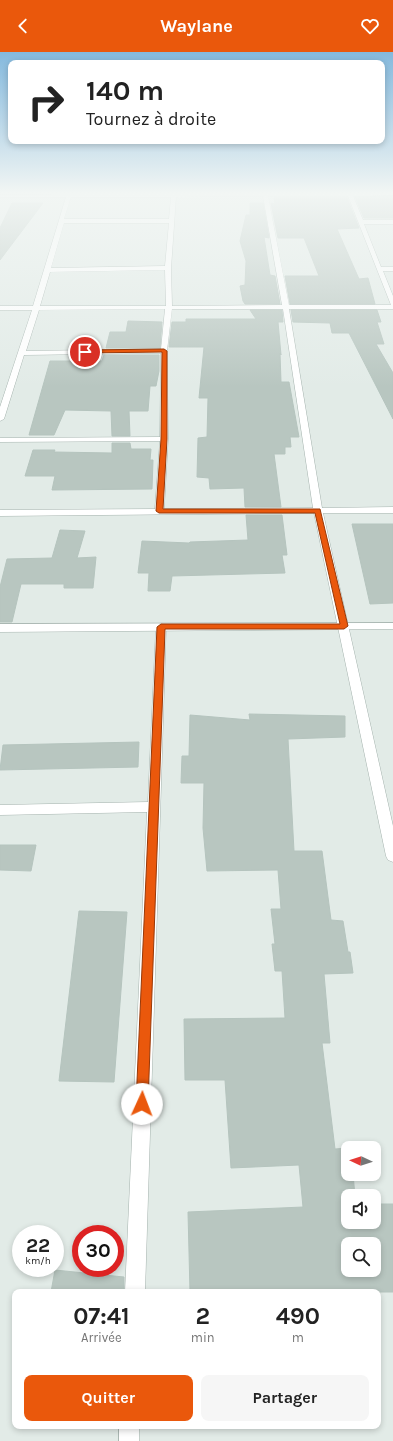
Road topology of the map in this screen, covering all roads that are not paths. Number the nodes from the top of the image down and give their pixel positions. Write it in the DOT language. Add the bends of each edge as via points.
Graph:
graph roads {
  1 [pos="51,257"];
  2 [pos="169,257"];
  3 [pos="276,257"];
  4 [pos="375,257"];
  5 [pos="168,268"];
  6 [pos="380,269"];
  7 [pos="393,269"];
  8 [pos="47,270"];
  9 [pos="169,306"];
  10 [pos="285,306"];
  11 [pos="393,306"];
  12 [pos="0,308"];
  13 [pos="36,308"];
  14 [pos="164,351"];
  15 [pos="22,352"];
  16 [pos="0,419"];
  17 [pos="164,439"];
  18 [pos="0,440"];
  19 [pos="393,510"];
  20 [pos="159,511"];
  21 [pos="318,511"];
  22 [pos="0,513"];
  23 [pos="344,626"];
  24 [pos="393,626"];
  25 [pos="161,627"];
  26 [pos="0,628"];
  27 [pos="154,807"];
  28 [pos="388,808"];
  29 [pos="0,810"];
  30 [pos="393,856"];
  31 [pos="135,1289"];
  32 [pos="129,1429"];
  33 [pos="129,1441"];
  1 -- 8 [label="street"];
  2 -- 5 [label="street"];
  3 -- 10 [label="street"];
  4 -- 6 [label="street"];
  5 -- 8 [label="street"];
  5 -- 9 [label="street"];
  6 -- 7 [label="street"];
  6 -- 11 [label="street"];
  8 -- 13 [label="street"];
  9 -- 10 [label="street"];
  9 -- 13 [label="street"];
  9 -- 14 [label="street"];
  10 -- 11 [label="street"];
  10 -- 21 [label="street"];
  12 -- 13 [label="street"];
  13 -- 15 [label="street"];
  14 -- 15 [label="street"];
  14 -- 17 [label="street"];
  15 -- 16 [label="street"];
  17 -- 18 [label="street"];
  17 -- 20 [label="street"];
  19 -- 21 [label="street"];
  20 -- 21 [label="street"];
  20 -- 22 [label="street"];
  21 -- 23 [label="street"];
  23 -- 24 [label="street"];
  23 -- 25 [label="street"];
  23 -- 28 [label="street" via="359,704"];
  25 -- 26 [label="street"];
  25 -- 27 [label="street"];
  27 -- 29 [label="street"];
  27 -- 31 [label="street"];
  28 -- 30 [label="street"];
  32 -- 33 [label="street"];
}
